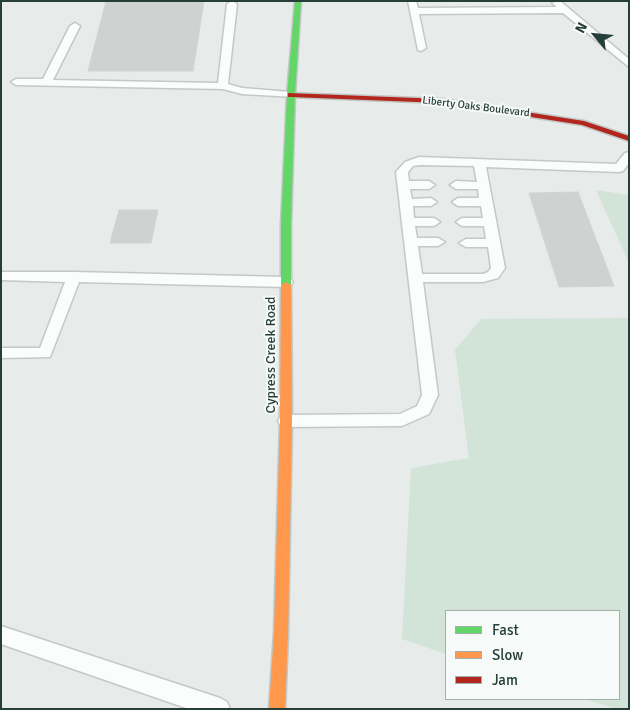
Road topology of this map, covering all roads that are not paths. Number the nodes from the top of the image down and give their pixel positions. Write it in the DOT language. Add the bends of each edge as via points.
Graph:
graph roads {
  1 [pos="298,1"];
  2 [pos="555,1"];
  3 [pos="232,4"];
  4 [pos="413,6"];
  5 [pos="564,10"];
  6 [pos="75,26"];
  7 [pos="420,48"];
  8 [pos="629,64"];
  9 [pos="16,82"];
  10 [pos="46,82"];
  11 [pos="223,86"];
  12 [pos="291,95"];
  13 [pos="629,139"];
  14 [pos="629,155"];
  15 [pos="478,162"];
  16 [pos="404,185"];
  17 [pos="429,185"];
  18 [pos="456,186"];
  19 [pos="483,186"];
  20 [pos="431,202"];
  21 [pos="458,202"];
  22 [pos="486,202"];
  23 [pos="406,203"];
  24 [pos="408,222"];
  25 [pos="434,222"];
  26 [pos="462,222"];
  27 [pos="489,222"];
  28 [pos="411,242"];
  29 [pos="438,242"];
  30 [pos="466,243"];
  31 [pos="493,243"];
  32 [pos="1,276"];
  33 [pos="74,276"];
  34 [pos="416,278"];
  35 [pos="286,282"];
  36 [pos="1,353"];
  37 [pos="286,421"];
  38 [pos="1,635"];
  39 [pos="220,709"];
  40 [pos="277,709"];
  1 -- 12 [label="main road, Cypress Creek Road"];
  2 -- 5 [label="lane"];
  3 -- 11 [label="lane"];
  4 -- 5 [label="lane"];
  4 -- 7 [label="lane"];
  5 -- 8 [label="lane"];
  6 -- 10 [label="lane"];
  9 -- 10 [label="lane"];
  10 -- 11 [label="lane"];
  11 -- 12 [label="lane"];
  12 -- 13 [label="main road, Liberty Oaks Boulevard" via="442,101 584,123"];
  12 -- 35 [label="main road, Cypress Creek Road"];
  14 -- 15 [label="lane" via="619,168"];
  15 -- 16 [label="lane" via="419,161 409,164 402,172"];
  15 -- 19 [label="lane"];
  16 -- 17 [label="lane"];
  16 -- 23 [label="lane"];
  18 -- 19 [label="lane"];
  19 -- 22 [label="lane"];
  20 -- 23 [label="lane"];
  21 -- 22 [label="lane"];
  22 -- 27 [label="lane"];
  23 -- 24 [label="lane"];
  24 -- 25 [label="lane"];
  24 -- 28 [label="lane"];
  26 -- 27 [label="lane"];
  27 -- 31 [label="lane"];
  28 -- 29 [label="lane"];
  28 -- 34 [label="lane"];
  30 -- 31 [label="lane"];
  31 -- 34 [label="lane" via="498,268 493,275 483,278"];
  32 -- 33 [label="lane"];
  33 -- 35 [label="lane"];
  33 -- 36 [label="lane" via="45,353"];
  34 -- 37 [label="lane" via="430,395 423,410 402,420"];
  35 -- 37 [label="main road, Cypress Creek Road"];
  37 -- 40 [label="main road, Cypress Creek Road"];
  38 -- 39 [label="lane"];
}
